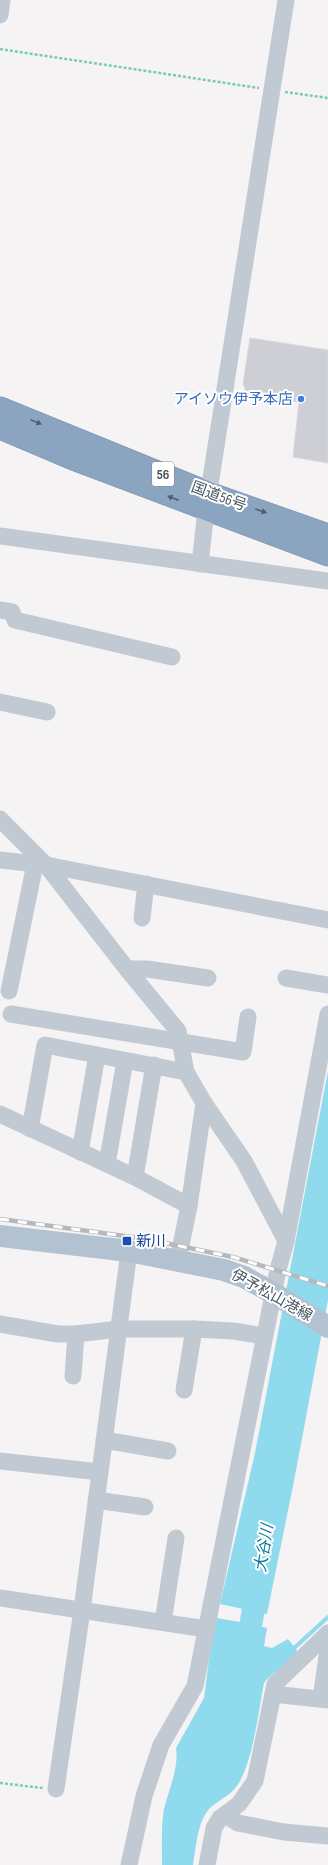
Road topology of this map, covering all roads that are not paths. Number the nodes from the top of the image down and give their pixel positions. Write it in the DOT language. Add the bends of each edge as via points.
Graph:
graph roads {
  1 [pos="2,0"];
  2 [pos="286,0"];
  3 [pos="0,15"];
  4 [pos="0,408"];
  5 [pos="0,428"];
  6 [pos="208,502"];
  7 [pos="328,535"];
  8 [pos="0,536"];
  9 [pos="328,555"];
  10 [pos="200,564"];
  11 [pos="328,581"];
  12 [pos="0,610"];
  13 [pos="172,656"];
  14 [pos="0,702"];
  15 [pos="47,712"];
  16 [pos="0,819"];
  17 [pos="0,860"];
  18 [pos="41,864"];
  19 [pos="146,884"];
  20 [pos="142,918"];
  21 [pos="328,920"];
  22 [pos="127,969"];
  23 [pos="208,978"];
  24 [pos="286,978"];
  25 [pos="328,985"];
  26 [pos="9,991"];
  27 [pos="11,1014"];
  28 [pos="328,1014"];
  29 [pos="248,1017"];
  30 [pos="180,1042"];
  31 [pos="97,1055"];
  32 [pos="125,1061"];
  33 [pos="154,1065"];
  34 [pos="186,1072"];
  35 [pos="204,1103"];
  36 [pos="0,1114"];
  37 [pos="30,1129"];
  38 [pos="80,1152"];
  39 [pos="107,1164"];
  40 [pos="135,1177"];
  41 [pos="189,1206"];
  42 [pos="0,1236"];
  43 [pos="286,1241"];
  44 [pos="129,1251"];
  45 [pos="178,1260"];
  46 [pos="275,1294"];
  47 [pos="0,1324"];
  48 [pos="328,1327"];
  49 [pos="119,1329"];
  50 [pos="194,1330"];
  51 [pos="76,1334"];
  52 [pos="264,1336"];
  53 [pos="73,1376"];
  54 [pos="184,1390"];
  55 [pos="104,1440"];
  56 [pos="168,1451"];
  57 [pos="0,1461"];
  58 [pos="100,1472"];
  59 [pos="96,1500"];
  60 [pos="145,1507"];
  61 [pos="176,1538"];
  62 [pos="0,1598"];
  63 [pos="82,1610"];
  64 [pos="163,1622"];
  65 [pos="206,1629"];
  66 [pos="328,1634"];
  67 [pos="328,1649"];
  68 [pos="273,1694"];
  69 [pos="325,1700"];
  70 [pos="56,1789"];
  71 [pos="225,1815"];
  72 [pos="328,1836"];
  73 [pos="128,1865"];
  74 [pos="208,1865"];
  1 -- 3 [label="street"];
  2 -- 6 [label="street"];
  4 -- 6 [label="highway, 国道56号 / 56, one-way"];
  6 -- 5 [label="highway, 国道56号 / 56, one-way" via="73,459"];
  6 -- 7 [label="highway, 国道56号 / 56, one-way"];
  6 -- 9 [label="highway, 国道56号 / 56"];
  6 -- 10 [label="street"];
  8 -- 10 [label="street"];
  10 -- 11 [label="street"];
  12 -- 13 [label="street" via="12,612 15,620"];
  14 -- 15 [label="street"];
  16 -- 18 [label="street"];
  17 -- 18 [label="street"];
  18 -- 19 [label="street"];
  18 -- 22 [label="street"];
  18 -- 26 [label="street"];
  19 -- 20 [label="street"];
  19 -- 21 [label="street"];
  22 -- 23 [label="street" via="147,969"];
  22 -- 30 [label="street" via="178,1031"];
  24 -- 25 [label="street"];
  27 -- 30 [label="street"];
  28 -- 43 [label="street"];
  29 -- 30 [label="street" via="243,1052"];
  30 -- 34 [label="street"];
  31 -- 32 [label="street"];
  31 -- 37 [label="street" via="45,1045"];
  31 -- 38 [label="street"];
  32 -- 33 [label="street"];
  32 -- 39 [label="street"];
  33 -- 34 [label="street"];
  33 -- 40 [label="street"];
  34 -- 35 [label="street"];
  35 -- 41 [label="street"];
  35 -- 43 [label="street" via="244,1161"];
  36 -- 37 [label="street"];
  37 -- 38 [label="street"];
  38 -- 39 [label="street"];
  39 -- 40 [label="street"];
  40 -- 41 [label="street"];
  41 -- 45 [label="street"];
  42 -- 44 [label="main road, 伊予松山港線"];
  43 -- 46 [label="street"];
  44 -- 45 [label="main road, 伊予松山港線"];
  44 -- 49 [label="street"];
  45 -- 46 [label="main road, 伊予松山港線" via="244,1277"];
  46 -- 48 [label="main road, 伊予松山港線"];
  46 -- 52 [label="street"];
  47 -- 51 [label="street" via="46,1333"];
  49 -- 50 [label="street"];
  49 -- 51 [label="street"];
  49 -- 55 [label="street"];
  50 -- 52 [label="street"];
  50 -- 54 [label="street"];
  51 -- 53 [label="street"];
  52 -- 65 [label="street"];
  55 -- 56 [label="street"];
  55 -- 58 [label="street"];
  57 -- 58 [label="street"];
  58 -- 59 [label="street"];
  59 -- 60 [label="street"];
  59 -- 63 [label="street"];
  61 -- 64 [label="street"];
  62 -- 63 [label="street"];
  63 -- 64 [label="street"];
  63 -- 70 [label="street"];
  64 -- 65 [label="street"];
  65 -- 73 [label="street" via="195,1686 161,1745 144,1796"];
  66 -- 68 [label="street" via="275,1684"];
  67 -- 69 [label="street"];
  68 -- 69 [label="street"];
  68 -- 71 [label="street" via="255,1781 239,1804"];
  71 -- 72 [label="street" via="238,1823 284,1832"];
  71 -- 74 [label="street" via="214,1828"];
}
